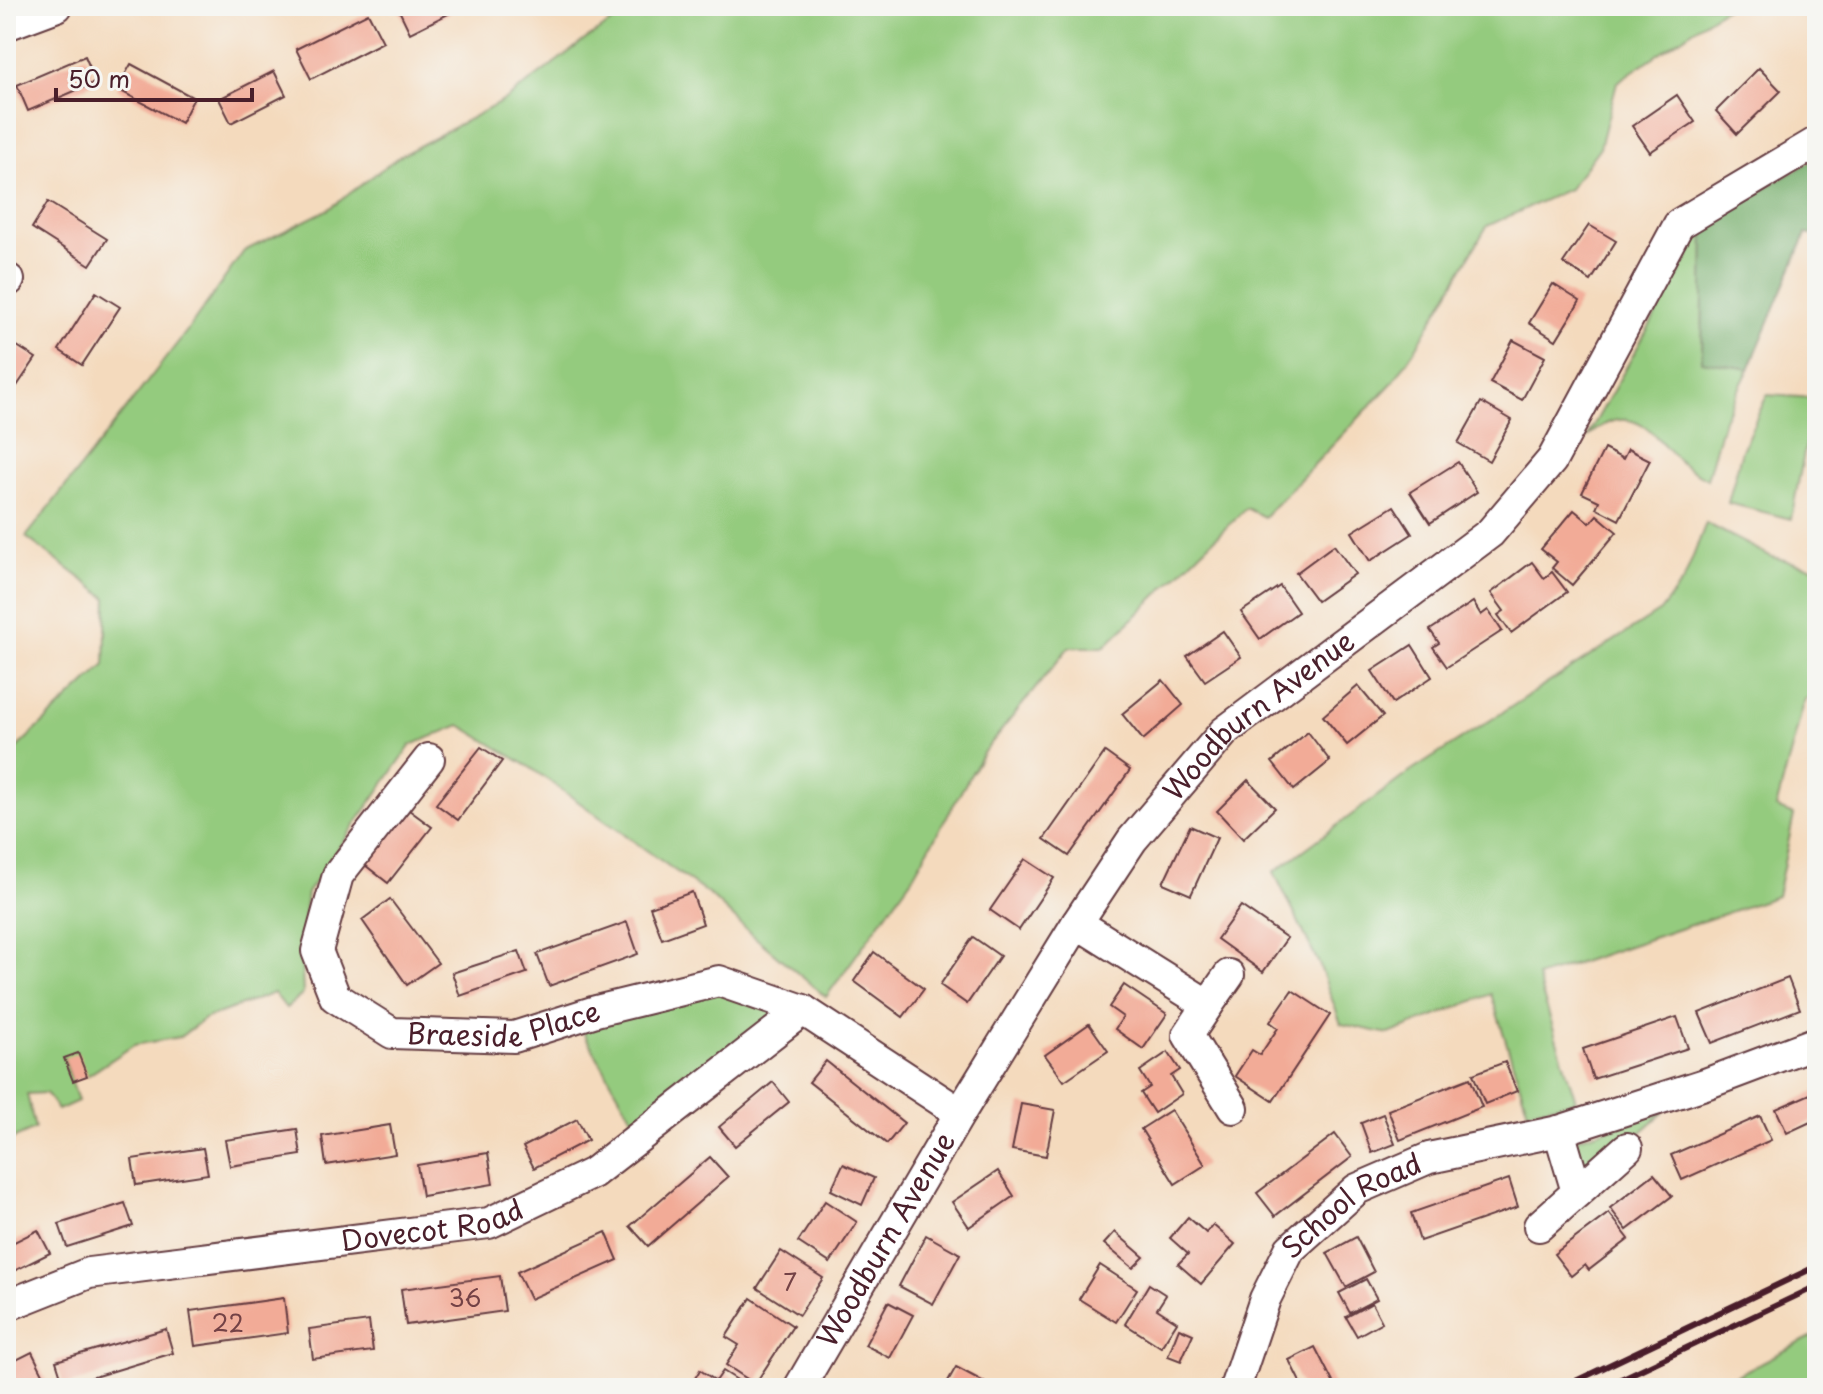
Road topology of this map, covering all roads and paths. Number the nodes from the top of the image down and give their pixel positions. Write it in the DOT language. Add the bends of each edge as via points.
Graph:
graph roads {
  1 [pos="57,6"];
  2 [pos="6,25"];
  3 [pos="1817,142"];
  4 [pos="429,759"];
  5 [pos="1077,923"];
  6 [pos="1229,975"];
  7 [pos="1208,1005"];
  8 [pos="803,1010"];
  9 [pos="1817,1042"];
  10 [pos="1233,1108"];
  11 [pos="960,1113"];
  12 [pos="1559,1131"];
  13 [pos="1627,1148"];
  14 [pos="1577,1192"];
  15 [pos="1539,1226"];
  16 [pos="6,1306"];
  17 [pos="799,1388"];
  18 [pos="1235,1388"];
  1 -- 2 [label="street"];
  3 -- 5 [label="street, Woodburn Avenue" via="1679,224 1552,460 1490,533 1224,732 1132,840"];
  4 -- 8 [label="street, Braeside Place" via="338,875 317,951 335,997 392,1033 514,1037 719,981"];
  5 -- 7 [label="street"];
  5 -- 11 [label="street, Woodburn Avenue"];
  6 -- 7 [label="street"];
  7 -- 10 [label="street" via="1188,1035"];
  8 -- 11 [label="street, Braeside Place"];
  8 -- 16 [label="street, Dovecot Road" via="593,1173 489,1223 89,1273"];
  9 -- 12 [label="street, School Road"];
  11 -- 17 [label="street, Woodburn Avenue"];
  12 -- 14 [label="street"];
  12 -- 18 [label="street, School Road" via="1429,1158 1357,1189 1290,1249 1265,1299"];
  13 -- 14 [label="street"];
  14 -- 15 [label="street"];
}
